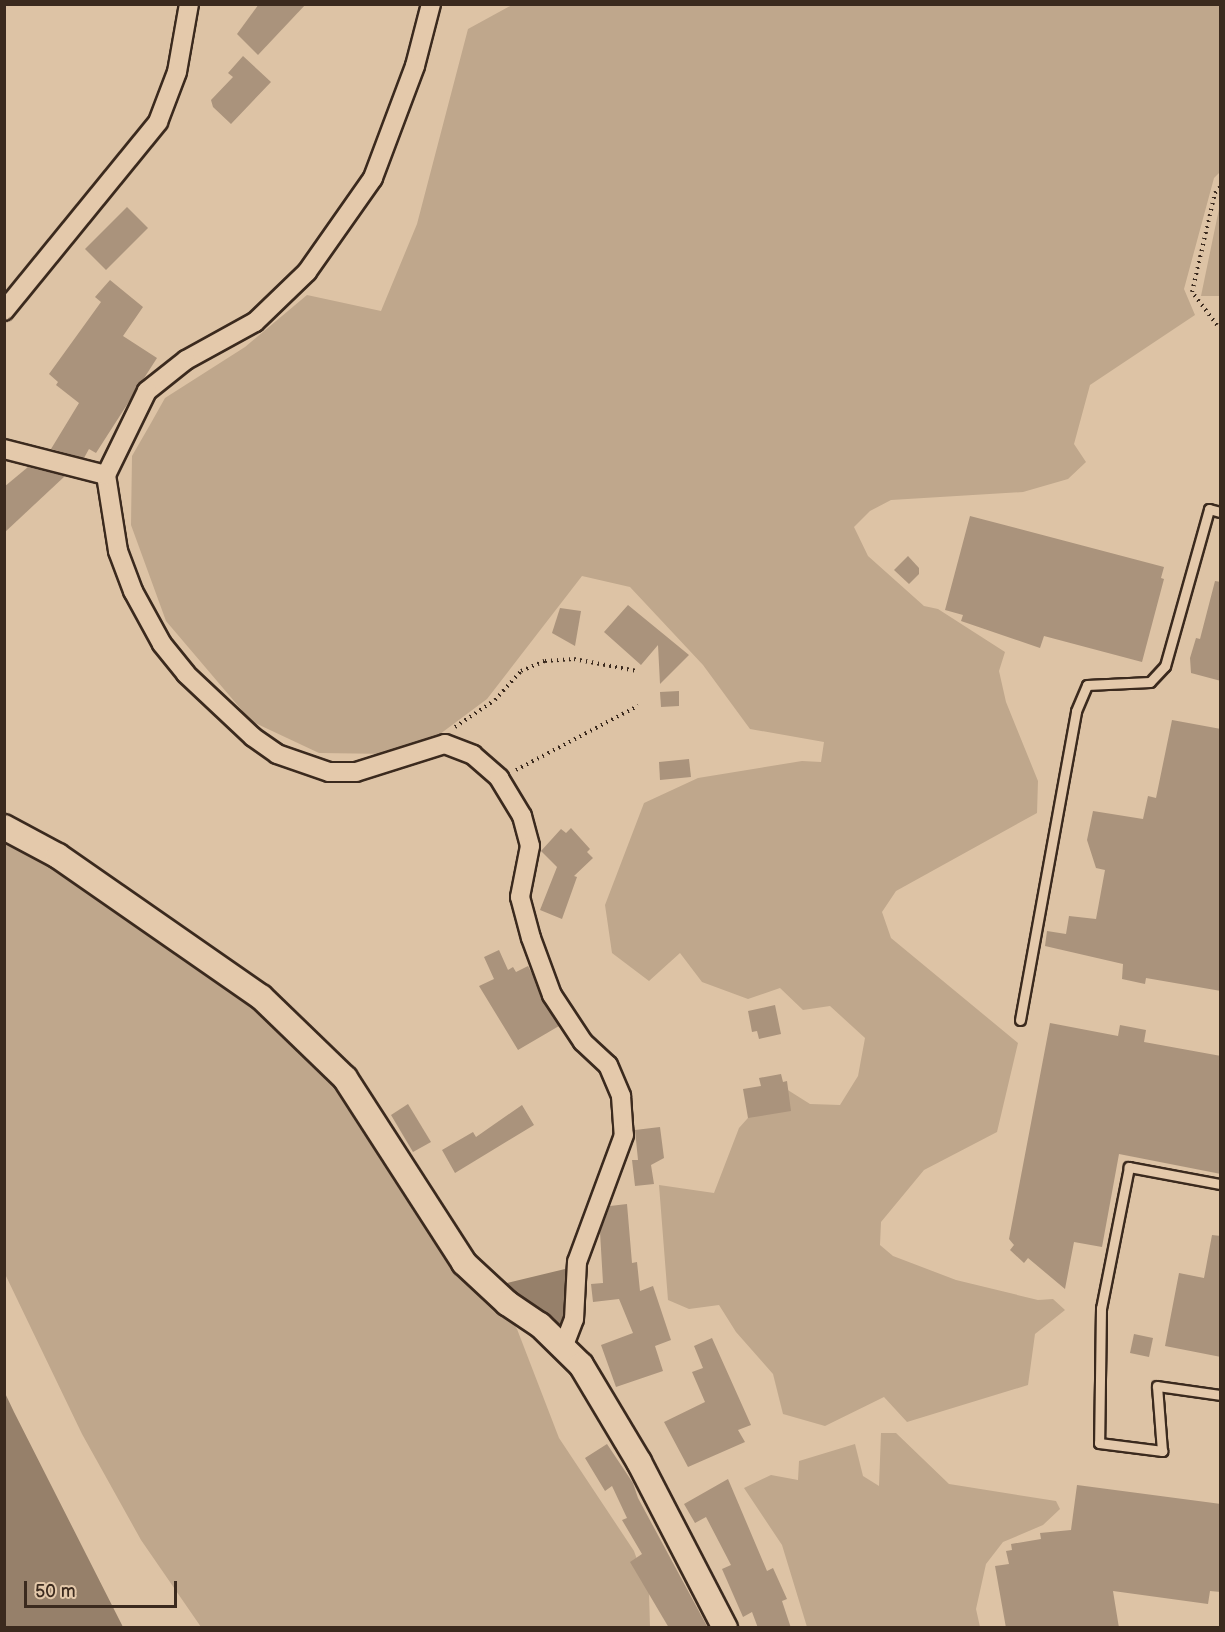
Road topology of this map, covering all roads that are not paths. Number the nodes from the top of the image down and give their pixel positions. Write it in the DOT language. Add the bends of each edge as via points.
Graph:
graph roads {
  1 [pos="189,4"];
  2 [pos="431,4"];
  3 [pos="4,311"];
  4 [pos="4,449"];
  5 [pos="106,475"];
  6 [pos="1221,512"];
  7 [pos="4,827"];
  8 [pos="1020,1020"];
  9 [pos="1221,1184"];
  10 [pos="563,1347"];
  11 [pos="1221,1395"];
  12 [pos="725,1628"];
  1 -- 3 [label="street" via="177,72 158,122"];
  2 -- 5 [label="street" via="415,66 374,178 307,272 255,322 186,360 147,391"];
  4 -- 5 [label="street"];
  5 -- 10 [label="street" via="118,550 133,591 162,644 186,674 253,737 277,754 330,772 356,772 446,744 472,755 499,778 522,816 530,846 520,897 552,995 584,1042 608,1065 621,1096 624,1135 577,1262 574,1319"];
  6 -- 8 [label="lane" via="1209,508 1165,666 1150,682 1087,685 1076,711"];
  7 -- 10 [label="street" via="58,856 261,997 345,1078 464,1263"];
  9 -- 11 [label="lane" via="1129,1167 1101,1308 1099,1443 1162,1451 1157,1386"];
  10 -- 12 [label="street" via="600,1393"];
}
